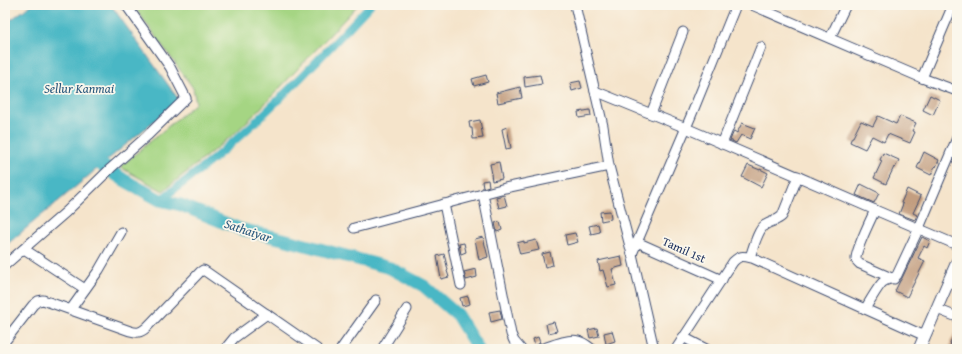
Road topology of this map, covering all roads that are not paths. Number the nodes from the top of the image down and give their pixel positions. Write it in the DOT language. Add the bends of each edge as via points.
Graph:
graph roads {
  1 [pos="126,5"];
  2 [pos="575,5"];
  3 [pos="736,5"];
  4 [pos="752,5"];
  5 [pos="846,5"];
  6 [pos="953,5"];
  7 [pos="683,32"];
  8 [pos="830,38"];
  9 [pos="761,47"];
  10 [pos="922,78"];
  11 [pos="595,91"];
  12 [pos="957,91"];
  13 [pos="651,114"];
  14 [pos="686,128"];
  15 [pos="957,138"];
  16 [pos="722,144"];
  17 [pos="609,166"];
  18 [pos="798,176"];
  19 [pos="483,194"];
  20 [pos="444,204"];
  21 [pos="875,210"];
  22 [pos="354,228"];
  23 [pos="918,228"];
  24 [pos="121,232"];
  25 [pos="637,242"];
  26 [pos="957,245"];
  27 [pos="24,249"];
  28 [pos="632,254"];
  29 [pos="750,257"];
  30 [pos="957,262"];
  31 [pos="5,265"];
  32 [pos="894,279"];
  33 [pos="722,280"];
  34 [pos="461,285"];
  35 [pos="86,290"];
  36 [pos="376,300"];
  37 [pos="71,309"];
  38 [pos="407,309"];
  39 [pos="865,309"];
  40 [pos="937,309"];
  41 [pos="267,314"];
  42 [pos="957,317"];
  43 [pos="925,336"];
  44 [pos="683,337"];
  45 [pos="5,341"];
  46 [pos="225,349"];
  47 [pos="317,349"];
  48 [pos="341,349"];
  49 [pos="382,349"];
  50 [pos="521,349"];
  51 [pos="541,349"];
  52 [pos="592,349"];
  53 [pos="654,349"];
  54 [pos="676,349"];
  55 [pos="706,349"];
  56 [pos="919,349"];
  1 -- 27 [label="street" via="170,67 186,98"];
  2 -- 11 [label="street"];
  3 -- 14 [label="street"];
  4 -- 8 [label="street"];
  5 -- 8 [label="street"];
  6 -- 10 [label="street"];
  7 -- 13 [label="street"];
  8 -- 10 [label="street"];
  9 -- 16 [label="street"];
  10 -- 12 [label="street"];
  11 -- 13 [label="street"];
  11 -- 17 [label="street"];
  13 -- 14 [label="street"];
  14 -- 16 [label="street"];
  14 -- 25 [label="street"];
  15 -- 23 [label="street"];
  16 -- 18 [label="street"];
  17 -- 19 [label="street"];
  17 -- 28 [label="street"];
  18 -- 21 [label="street"];
  18 -- 29 [label="street" via="782,216 760,229"];
  19 -- 20 [label="street"];
  19 -- 50 [label="street" via="511,334"];
  20 -- 22 [label="street"];
  20 -- 34 [label="street"];
  21 -- 23 [label="street"];
  21 -- 32 [label="street" via="856,258 860,264"];
  23 -- 26 [label="street"];
  23 -- 32 [label="street"];
  24 -- 35 [label="street"];
  25 -- 28 [label="street"];
  25 -- 33 [label="street, Tamil 1st"];
  27 -- 31 [label="street"];
  27 -- 35 [label="street"];
  28 -- 53 [label="street"];
  29 -- 33 [label="street" via="744,256 733,262"];
  29 -- 39 [label="street"];
  30 -- 40 [label="street"];
  32 -- 39 [label="street" via="880,285"];
  33 -- 44 [label="street"];
  35 -- 37 [label="street"];
  36 -- 48 [label="street"];
  37 -- 41 [label="street" via="141,333 203,270"];
  37 -- 45 [label="street" via="43,300 38,301"];
  38 -- 49 [label="street"];
  39 -- 43 [label="street"];
  40 -- 42 [label="street"];
  40 -- 43 [label="street"];
  41 -- 46 [label="street" via="234,338"];
  41 -- 47 [label="street"];
  43 -- 56 [label="street"];
  44 -- 54 [label="street"];
  44 -- 55 [label="street"];
  51 -- 52 [label="street" via="572,340 582,342"];
}
